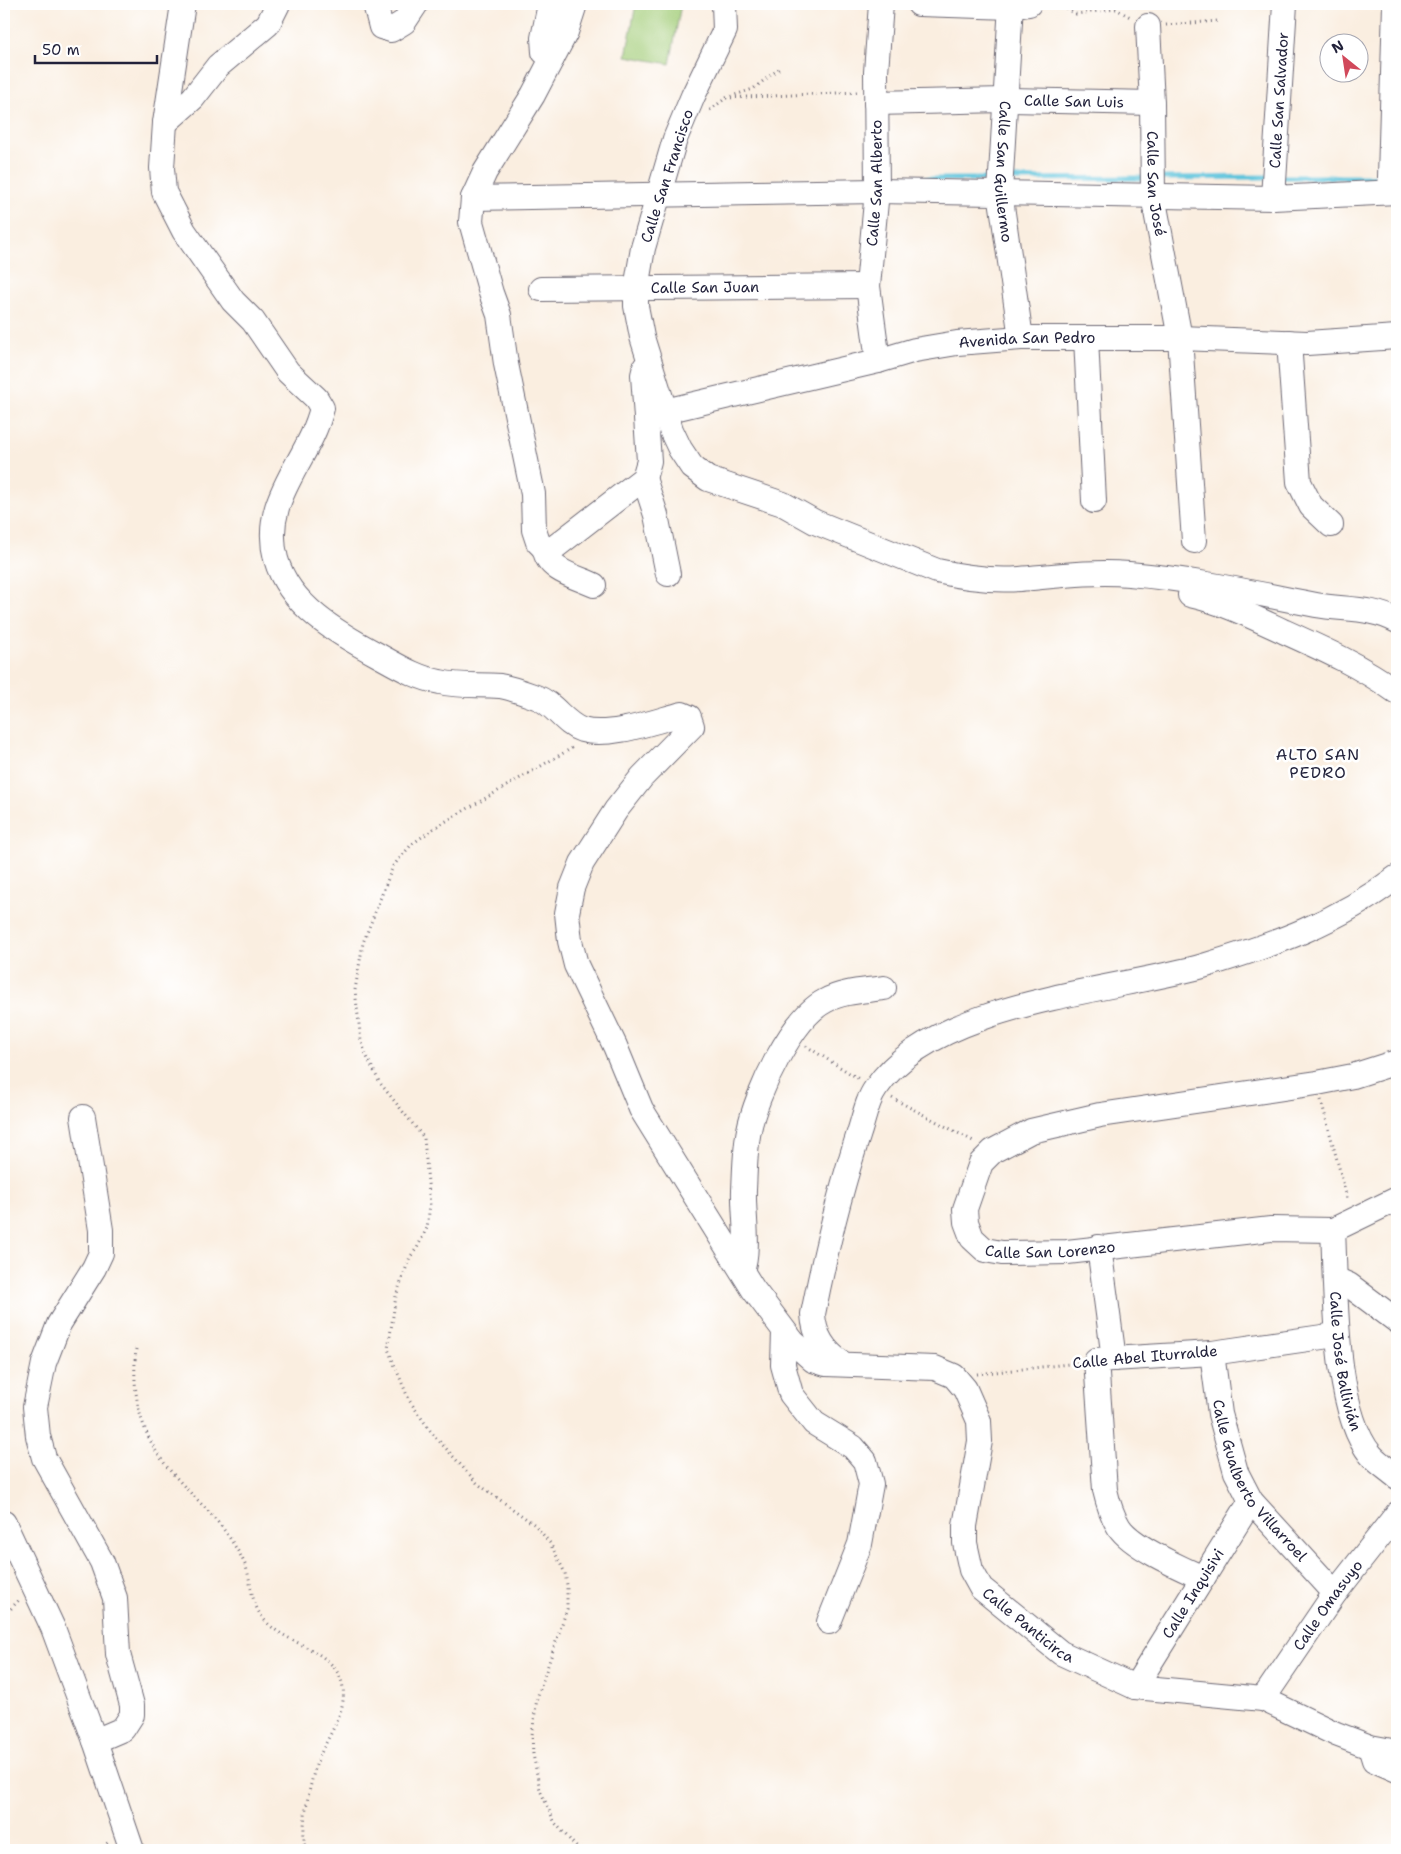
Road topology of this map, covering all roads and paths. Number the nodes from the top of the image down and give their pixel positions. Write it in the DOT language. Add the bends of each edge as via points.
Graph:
graph roads {
  1 [pos="183,4"];
  2 [pos="278,4"];
  3 [pos="375,4"];
  4 [pos="416,4"];
  5 [pos="550,4"];
  6 [pos="575,4"];
  7 [pos="724,4"];
  8 [pos="881,4"];
  9 [pos="918,4"];
  10 [pos="1285,4"];
  11 [pos="1395,4"];
  12 [pos="1017,5"];
  13 [pos="1148,26"];
  14 [pos="552,59"];
  15 [pos="780,68"];
  16 [pos="876,97"];
  17 [pos="726,98"];
  18 [pos="1004,100"];
  19 [pos="1152,102"];
  20 [pos="708,113"];
  21 [pos="165,123"];
  22 [pos="877,191"];
  23 [pos="1000,192"];
  24 [pos="1397,192"];
  25 [pos="657,196"];
  26 [pos="1153,196"];
  27 [pos="473,198"];
  28 [pos="1272,198"];
  29 [pos="868,286"];
  30 [pos="541,289"];
  31 [pos="636,289"];
  32 [pos="1397,337"];
  33 [pos="1021,338"];
  34 [pos="1086,338"];
  35 [pos="1180,338"];
  36 [pos="1289,342"];
  37 [pos="649,359"];
  38 [pos="878,361"];
  39 [pos="665,411"];
  40 [pos="644,478"];
  41 [pos="1094,501"];
  42 [pos="1331,525"];
  43 [pos="1194,541"];
  44 [pos="545,549"];
  45 [pos="668,574"];
  46 [pos="1128,574"];
  47 [pos="594,585"];
  48 [pos="1397,620"];
  49 [pos="1397,692"];
  50 [pos="582,730"];
  51 [pos="1397,877"];
  52 [pos="884,988"];
  53 [pos="1397,1062"];
  54 [pos="1317,1084"];
  55 [pos="83,1117"];
  56 [pos="1397,1199"];
  57 [pos="1343,1224"];
  58 [pos="1099,1247"];
  59 [pos="742,1270"];
  60 [pos="1335,1279"];
  61 [pos="1397,1321"];
  62 [pos="784,1332"];
  63 [pos="1336,1335"];
  64 [pos="136,1349"];
  65 [pos="1212,1353"];
  66 [pos="1105,1360"];
  67 [pos="842,1364"];
  68 [pos="954,1376"];
  69 [pos="1397,1477"];
  70 [pos="1251,1501"];
  71 [pos="1397,1514"];
  72 [pos="4,1523"];
  73 [pos="1203,1578"];
  74 [pos="1335,1593"];
  75 [pos="828,1622"];
  76 [pos="1135,1687"];
  77 [pos="1263,1700"];
  78 [pos="95,1741"];
  79 [pos="1370,1747"];
  80 [pos="1397,1752"];
  81 [pos="1397,1770"];
  82 [pos="132,1850"];
  83 [pos="305,1850"];
  84 [pos="579,1850"];
  1 -- 21 [label="street"];
  2 -- 21 [label="street" via="268,24 218,66 192,98"];
  3 -- 4 [label="street" via="381,27 391,30 404,22"];
  5 -- 14 [label="street" via="544,52"];
  6 -- 14 [label="street"];
  7 -- 25 [label="street, Calle San Francisco" via="725,30 675,139"];
  8 -- 16 [label="street, Calle San Alberto"];
  9 -- 12 [label="street"];
  10 -- 28 [label="street, Calle San Salvador"];
  11 -- 24 [label="street" via="1390,177"];
  12 -- 18 [label="street, Calle San Guillermo"];
  13 -- 19 [label="street, Calle San José"];
  14 -- 27 [label="street"];
  15 -- 17 [label="path" via="753,88"];
  16 -- 17 [label="path"];
  16 -- 18 [label="street, Calle San Luis"];
  16 -- 22 [label="street, Calle San Alberto"];
  17 -- 20 [label="path"];
  18 -- 19 [label="street, Calle San Luis"];
  18 -- 23 [label="street, Calle San Guillermo"];
  19 -- 26 [label="street, Calle San José"];
  21 -- 50 [label="street" via="164,192 184,231 288,372 316,398 322,408 317,429 277,504 273,528 276,560 288,582 319,620 337,634 413,674 440,682 501,686 539,698"];
  22 -- 23 [label="street"];
  22 -- 25 [label="street"];
  22 -- 29 [label="street, Calle San Alberto"];
  23 -- 26 [label="street"];
  23 -- 33 [label="street, Calle San Guillermo"];
  24 -- 28 [label="street"];
  25 -- 27 [label="street"];
  25 -- 31 [label="street, Calle San Francisco"];
  26 -- 28 [label="street"];
  26 -- 35 [label="street, Calle San José"];
  27 -- 44 [label="street" via="471,222 499,315 533,494 534,530 538,542"];
  29 -- 31 [label="street, Calle San Juan"];
  29 -- 38 [label="street, Calle San Alberto"];
  30 -- 31 [label="street, Calle San Juan"];
  31 -- 37 [label="street, Calle San Francisco" via="637,314"];
  32 -- 36 [label="street, Avenida San Pedro"];
  33 -- 34 [label="street, Avenida San Pedro"];
  33 -- 38 [label="street, Avenida San Pedro" via="956,343"];
  34 -- 35 [label="street, Avenida San Pedro"];
  34 -- 41 [label="street"];
  35 -- 36 [label="street, Avenida San Pedro"];
  35 -- 43 [label="street, Calle San José"];
  36 -- 42 [label="street" via="1298,482 1311,506"];
  37 -- 39 [label="street, Calle San Francisco"];
  37 -- 40 [label="street" via="643,375 649,461"];
  38 -- 39 [label="street, Avenida San Pedro"];
  39 -- 46 [label="street, Calle San Francisco" via="680,449 692,467 708,480 783,504 815,522 937,572 1018,579 1059,574"];
  40 -- 44 [label="street" via="551,550"];
  40 -- 45 [label="street"];
  44 -- 47 [label="street" via="552,565"];
  46 -- 48 [label="street, Calle San Francisco" via="1368,611"];
  46 -- 49 [label="street" via="1135,580 1209,599 1252,617 1355,664"];
  50 -- 59 [label="street" via="624,729 682,714 689,717 692,726 642,777 603,827 582,863 567,913 576,965 641,1109"];
  50 -- 84 [label="path" via="574,746 412,844 393,866 363,943 355,990 361,1040 367,1057 380,1083 424,1138 430,1205 427,1228 410,1257 396,1296 388,1349 405,1392 431,1432 478,1484 535,1526 550,1543 565,1573 567,1609 537,1698 532,1745 540,1790 555,1823"];
  51 -- 67 [label="street" via="1372,897 1329,922 1256,950 1201,966 1000,1012 923,1044 890,1070 875,1089 850,1159 814,1314 814,1327 820,1340 830,1355"];
  52 -- 59 [label="street" via="838,995 815,1007 800,1023 767,1079 748,1131"];
  53 -- 54 [label="street, Calle San Lorenzo"];
  54 -- 57 [label="path"];
  54 -- 58 [label="street, Calle San Lorenzo" via="1056,1125 1031,1131 993,1151 981,1163 965,1210 972,1238 985,1250 1002,1253 1067,1252"];
  55 -- 78 [label="street" via="101,1230 101,1253 59,1324 44,1363 35,1407 44,1458 102,1562 115,1598 118,1654 132,1715 124,1729"];
  56 -- 57 [label="street, Calle San Lorenzo"];
  57 -- 58 [label="street, Calle San Lorenzo"];
  57 -- 60 [label="street, Calle José Ballivián"];
  58 -- 66 [label="street"];
  59 -- 62 [label="street"];
  60 -- 61 [label="street" via="1349,1285"];
  60 -- 63 [label="street, Calle José Ballivián"];
  62 -- 67 [label="street" via="813,1360"];
  62 -- 75 [label="street" via="783,1365 791,1394 814,1423 853,1447 865,1461 871,1484 860,1544"];
  63 -- 65 [label="street, Calle Abel Iturralde"];
  63 -- 69 [label="street, Calle José Ballivián" via="1358,1433 1371,1455"];
  64 -- 83 [label="path" via="133,1376 137,1408 161,1459 229,1537 246,1568 251,1595 262,1617 276,1632 329,1662 343,1684 344,1702 316,1767 305,1812"];
  65 -- 66 [label="street, Calle Abel Iturralde"];
  65 -- 70 [label="street, Calle Gualberto Villarroel" via="1226,1445"];
  66 -- 68 [label="path, Calle Abel Iturralde"];
  66 -- 73 [label="street" via="1105,1490 1109,1507 1120,1529 1137,1542"];
  67 -- 68 [label="street" via="935,1368"];
  68 -- 76 [label="street, Calle Panticirca" via="965,1389 979,1421 980,1441 965,1526 971,1570 1004,1609 1061,1653"];
  70 -- 73 [label="street, Calle Inquisivi"];
  70 -- 74 [label="street, Calle Gualberto Villarroel"];
  71 -- 74 [label="street, Calle Omasuyo"];
  72 -- 78 [label="street" via="53,1628"];
  73 -- 76 [label="street, Calle Inquisivi"];
  74 -- 77 [label="street, Calle Omasuyo"];
  76 -- 77 [label="street, Calle Panticirca"];
  77 -- 79 [label="street, Calle Panticirca"];
  78 -- 82 [label="street"];
  79 -- 80 [label="street, Calle Panticirca"];
  79 -- 81 [label="street" via="1374,1760"];
}
